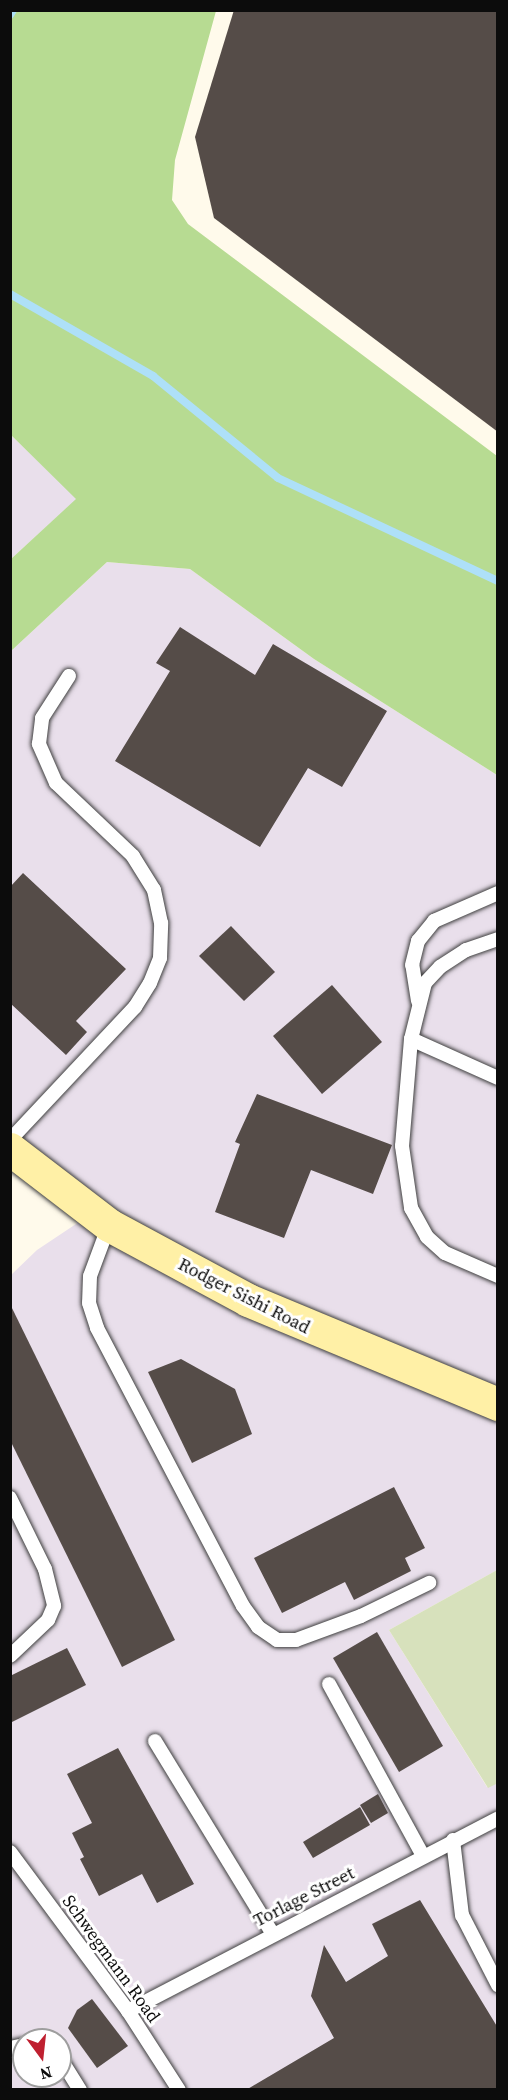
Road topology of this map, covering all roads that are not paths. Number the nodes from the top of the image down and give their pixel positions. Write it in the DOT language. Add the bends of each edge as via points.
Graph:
graph roads {
  1 [pos="69,676"];
  2 [pos="498,893"];
  3 [pos="498,939"];
  4 [pos="418,1002"];
  5 [pos="411,1039"];
  6 [pos="498,1078"];
  7 [pos="10,1140"];
  8 [pos="10,1149"];
  9 [pos="109,1225"];
  10 [pos="498,1276"];
  11 [pos="498,1404"];
  12 [pos="10,1498"];
  13 [pos="429,1582"];
  14 [pos="10,1656"];
  15 [pos="329,1684"];
  16 [pos="155,1741"];
  17 [pos="498,1818"];
  18 [pos="453,1840"];
  19 [pos="10,1852"];
  20 [pos="423,1856"];
  21 [pos="273,1934"];
  22 [pos="498,1985"];
  23 [pos="128,2011"];
  24 [pos="72,2077"];
  25 [pos="80,2090"];
  26 [pos="178,2090"];
  1 -- 7 [label="lane" via="42,718 39,744 56,783 133,856 154,890 161,923 160,958 135,1006"];
  2 -- 4 [label="lane" via="434,921 418,941 412,965"];
  3 -- 4 [label="lane" via="466,950 440,967 425,983"];
  4 -- 5 [label="lane"];
  5 -- 6 [label="lane"];
  5 -- 10 [label="lane" via="402,1146 411,1208 427,1237 445,1253"];
  8 -- 9 [label="street, Rodger Sishi Road"];
  9 -- 11 [label="street, Rodger Sishi Road" via="290,1321"];
  9 -- 13 [label="lane" via="90,1276 88,1303 97,1328 258,1628 277,1640 296,1640 361,1616"];
  12 -- 14 [label="lane" via="45,1569 54,1606 48,1620"];
  15 -- 20 [label="lane"];
  16 -- 21 [label="lane"];
  17 -- 18 [label="lane, Torlage Street"];
  18 -- 20 [label="lane, Torlage Street"];
  18 -- 22 [label="lane" via="462,1915"];
  19 -- 23 [label="lane, Schwegmann Road"];
  20 -- 21 [label="lane, Torlage Street"];
  21 -- 23 [label="lane, Torlage Street"];
  23 -- 26 [label="lane, Schwegmann Road"];
  24 -- 25 [label="lane"];
}
